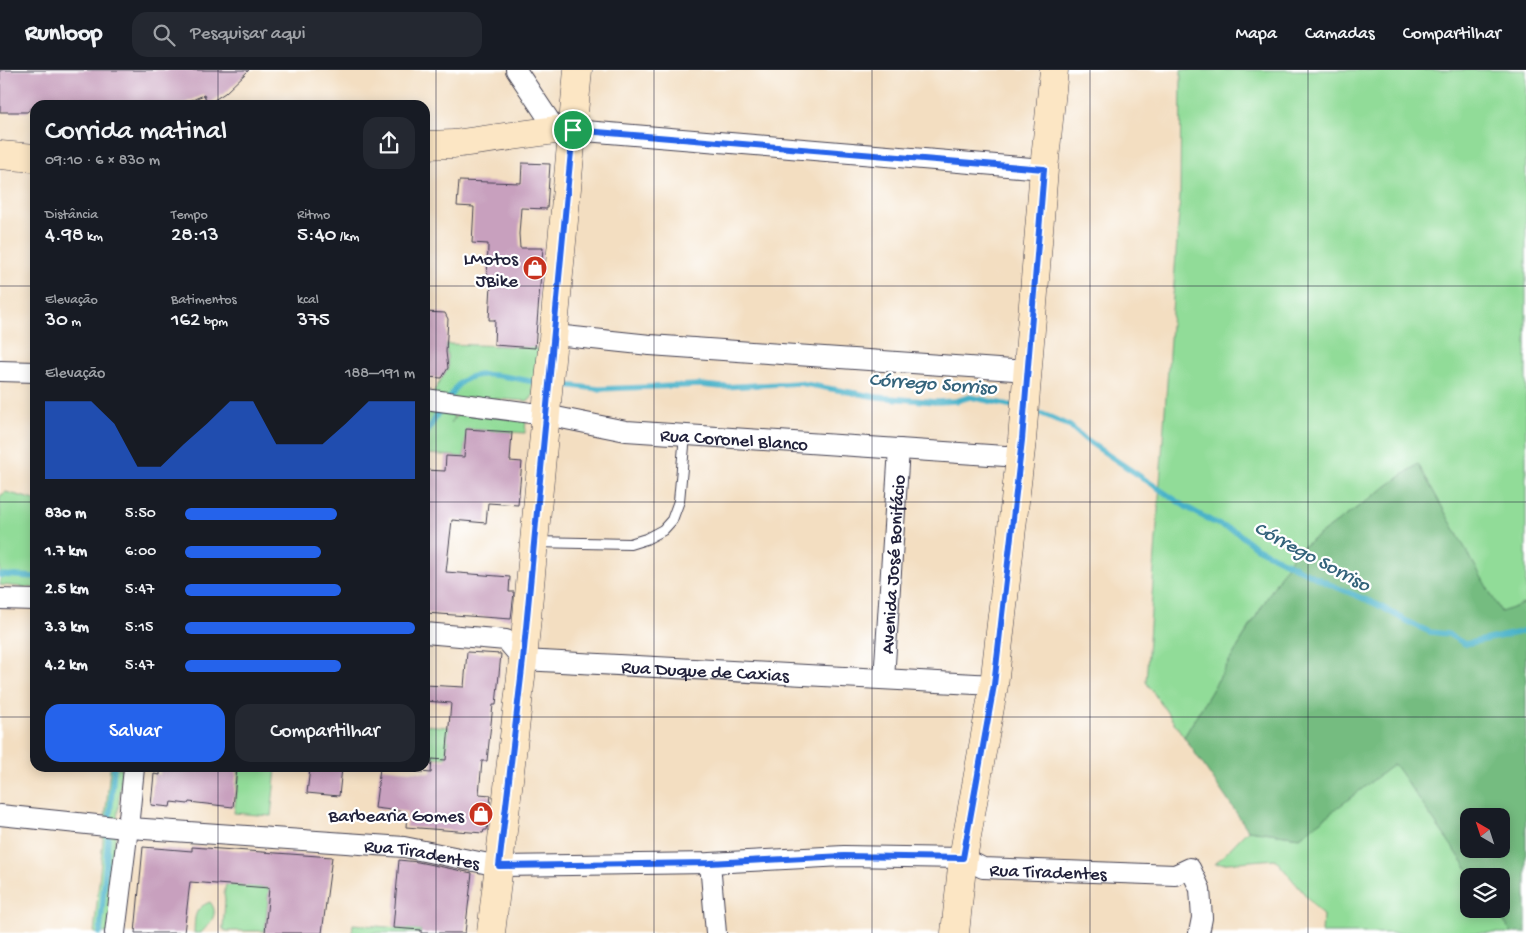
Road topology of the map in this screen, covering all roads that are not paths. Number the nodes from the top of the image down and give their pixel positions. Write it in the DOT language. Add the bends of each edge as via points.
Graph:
graph roads {
  1 [pos="516,70"];
  2 [pos="578,70"];
  3 [pos="1054,70"];
  4 [pos="565,130"];
  5 [pos="430,145"];
  6 [pos="0,156"];
  7 [pos="30,158"];
  8 [pos="1044,169"];
  9 [pos="553,348"];
  10 [pos="0,371"];
  11 [pos="30,372"];
  12 [pos="1026,382"];
  13 [pos="430,400"];
  14 [pos="547,409"];
  15 [pos="685,435"];
  16 [pos="1021,448"];
  17 [pos="899,450"];
  18 [pos="533,542"];
  19 [pos="0,599"];
  20 [pos="30,600"];
  21 [pos="430,632"];
  22 [pos="523,660"];
  23 [pos="884,679"];
  24 [pos="994,685"];
  25 [pos="133,772"];
  26 [pos="0,815"];
  27 [pos="116,827"];
  28 [pos="963,858"];
  29 [pos="710,863"];
  30 [pos="499,866"];
  31 [pos="115,933"];
  32 [pos="491,933"];
  33 [pos="716,933"];
  34 [pos="955,933"];
  35 [pos="1199,933"];
  1 -- 4 [label="street"];
  2 -- 4 [label="street"];
  3 -- 8 [label="street"];
  4 -- 5 [label="street"];
  4 -- 8 [label="street"];
  4 -- 9 [label="street"];
  6 -- 7 [label="street"];
  8 -- 12 [label="street"];
  9 -- 12 [label="street" via="660,346"];
  9 -- 14 [label="street"];
  10 -- 11 [label="street"];
  12 -- 16 [label="street"];
  13 -- 14 [label="street, Rua Coronel Blanco"];
  14 -- 15 [label="street, Rua Coronel Blanco" via="626,431"];
  14 -- 18 [label="street"];
  15 -- 17 [label="street, Rua Coronel Blanco"];
  15 -- 18 [label="lane" via="679,501 672,520 663,530 630,544"];
  16 -- 17 [label="street, Rua Coronel Blanco"];
  16 -- 24 [label="street"];
  17 -- 23 [label="street, Avenida José Bonifácio"];
  18 -- 22 [label="street"];
  19 -- 20 [label="street"];
  21 -- 22 [label="street" via="506,640"];
  22 -- 23 [label="street, Rua Duque de Caxias"];
  22 -- 30 [label="street"];
  23 -- 24 [label="street, Rua Duque de Caxias"];
  24 -- 28 [label="street"];
  25 -- 27 [label="street"];
  26 -- 27 [label="street, Rua Tiradentes"];
  27 -- 30 [label="street, Rua Tiradentes" via="404,848"];
  27 -- 31 [label="street"];
  28 -- 29 [label="street, Rua Tiradentes" via="844,856"];
  28 -- 34 [label="street"];
  28 -- 35 [label="street, Rua Tiradentes" via="982,868 1175,875 1190,868 1200,889 1202,918"];
  29 -- 30 [label="street, Rua Tiradentes"];
  29 -- 33 [label="street"];
  30 -- 32 [label="street"];
}
